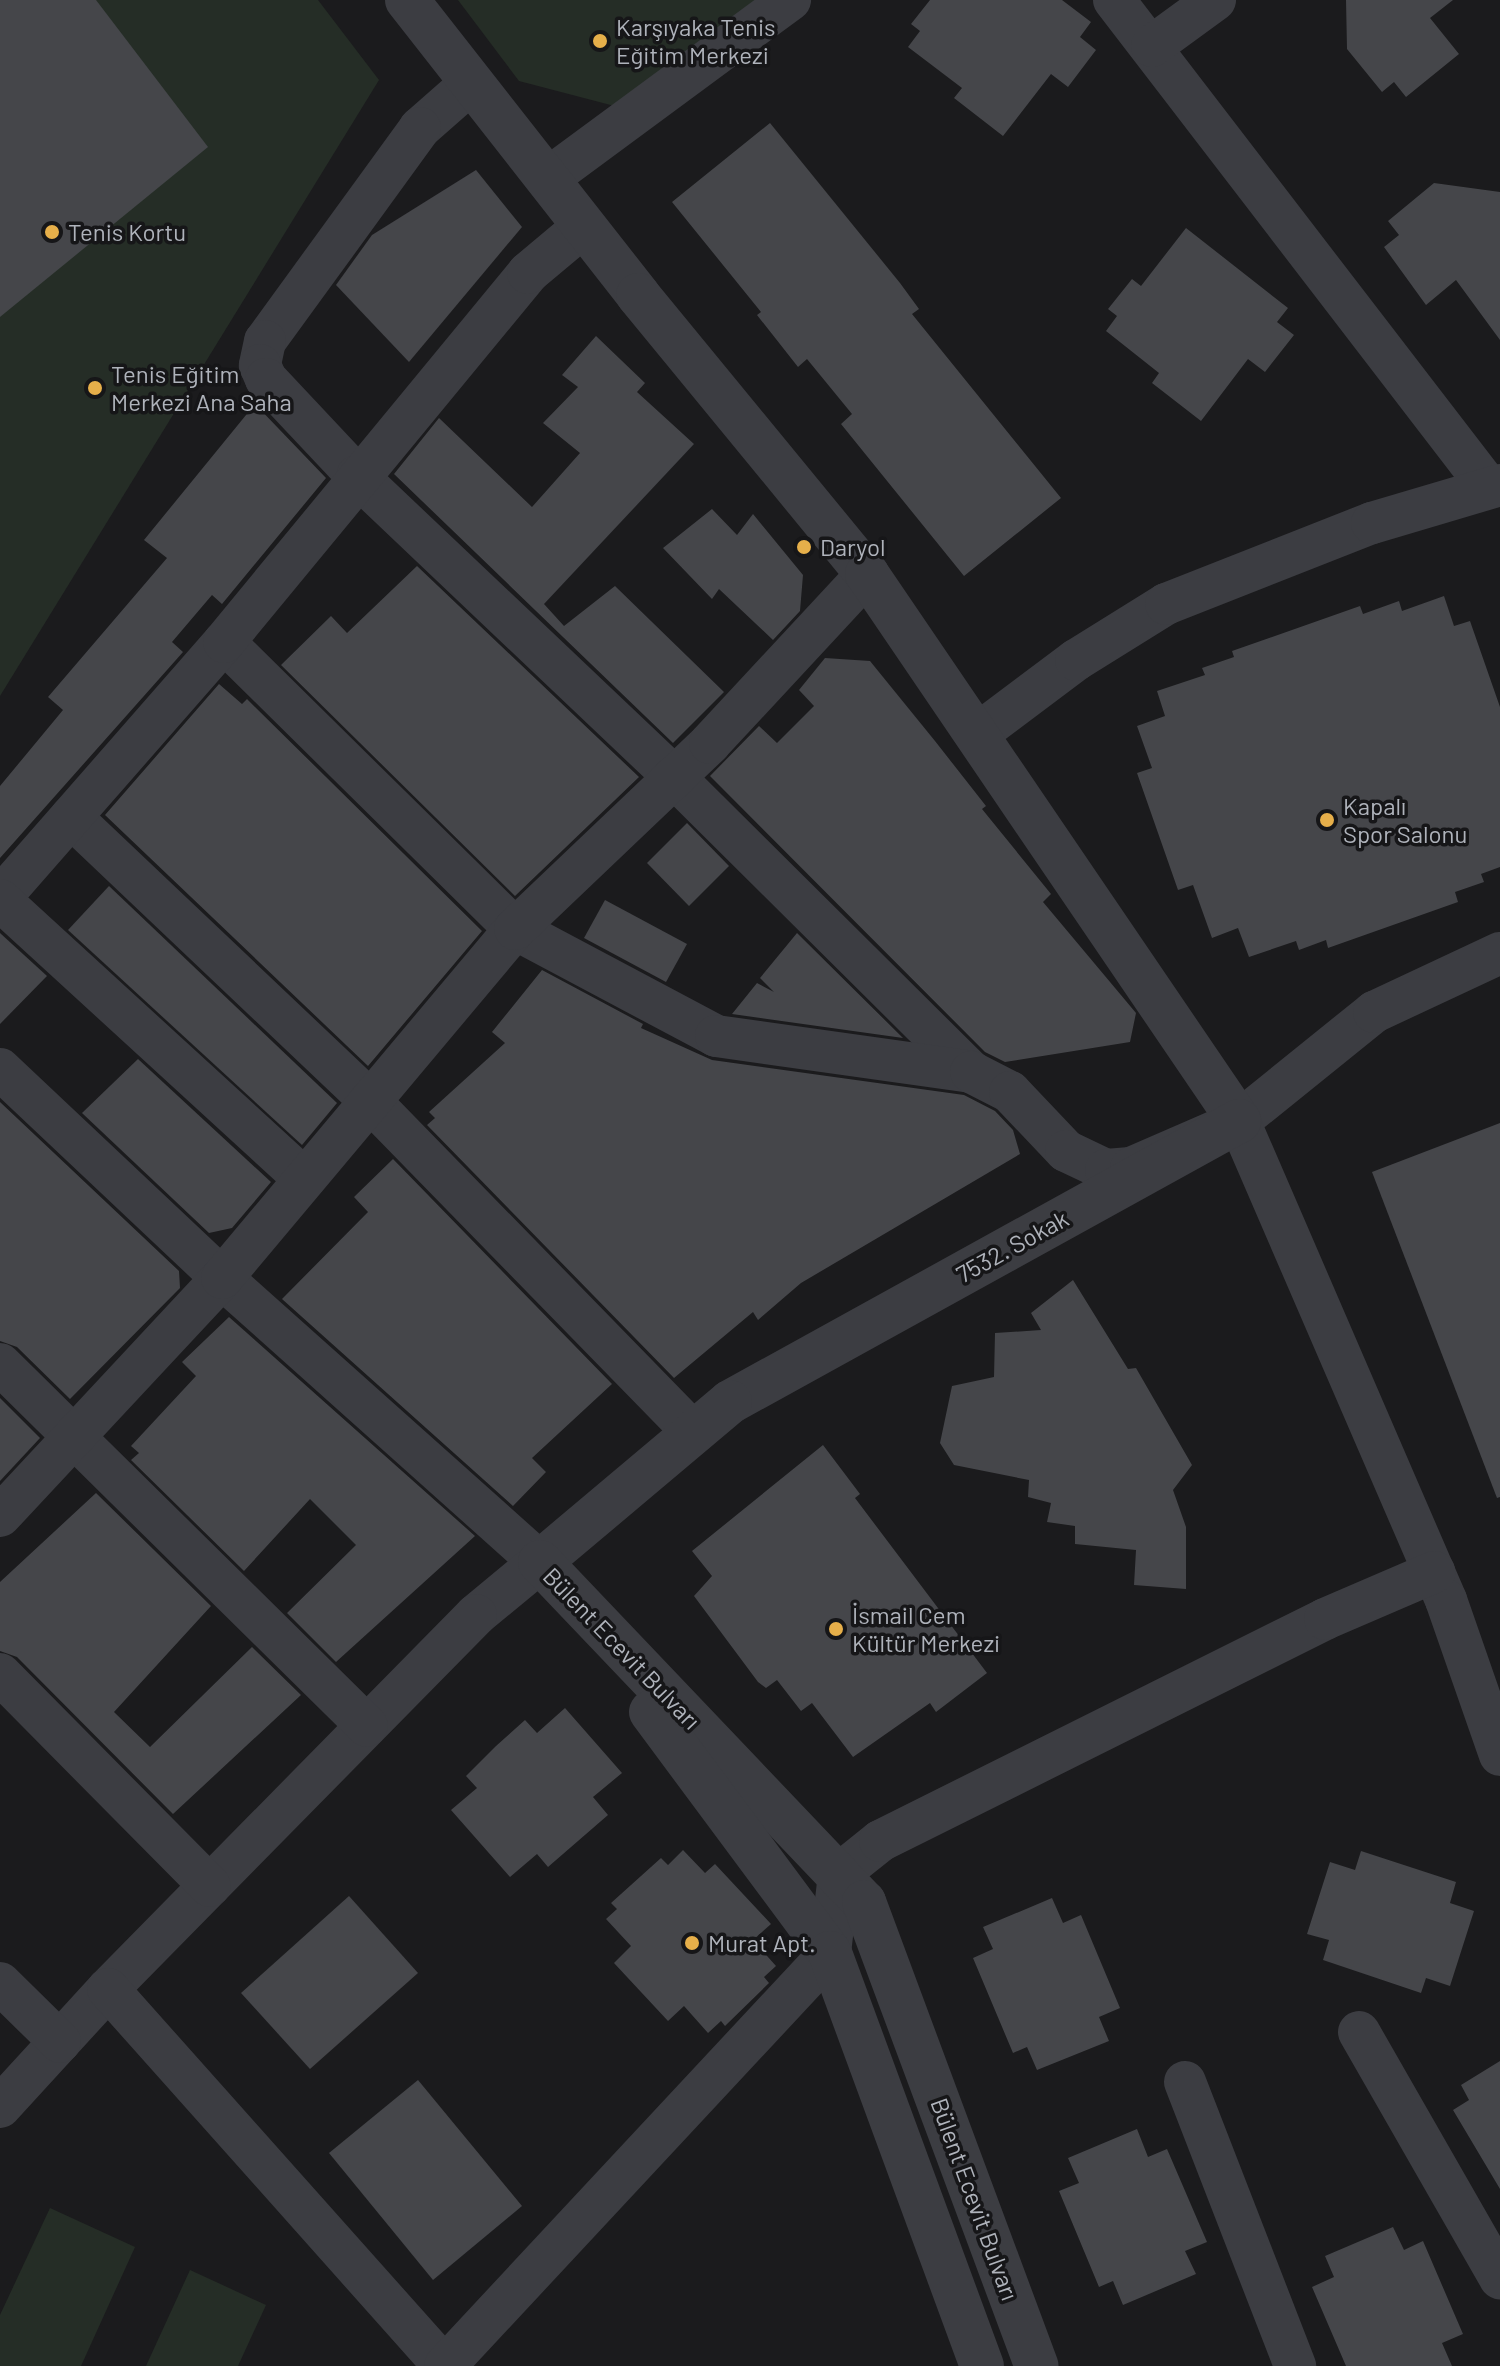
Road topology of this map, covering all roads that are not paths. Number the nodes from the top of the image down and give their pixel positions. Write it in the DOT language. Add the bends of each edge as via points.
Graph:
graph roads {
  1 [pos="407,0"];
  2 [pos="790,0"];
  3 [pos="1114,0"];
  4 [pos="1215,0"];
  5 [pos="1152,46"];
  6 [pos="470,84"];
  7 [pos="547,179"];
  8 [pos="584,226"];
  9 [pos="357,476"];
  10 [pos="1494,486"];
  11 [pos="867,574"];
  12 [pos="224,642"];
  13 [pos="976,735"];
  14 [pos="674,777"];
  15 [pos="71,817"];
  16 [pos="0,899"];
  17 [pos="515,929"];
  18 [pos="1500,953"];
  19 [pos="0,1069"];
  20 [pos="971,1072"];
  21 [pos="370,1101"];
  22 [pos="1239,1121"];
  23 [pos="304,1179"];
  24 [pos="222,1278"];
  25 [pos="0,1364"];
  26 [pos="694,1433"];
  27 [pos="74,1434"];
  28 [pos="0,1516"];
  29 [pos="540,1562"];
  30 [pos="1434,1572"];
  31 [pos="0,1674"];
  32 [pos="367,1726"];
  33 [pos="1500,1755"];
  34 [pos="839,1874"];
  35 [pos="210,1886"];
  36 [pos="830,1953"];
  37 [pos="0,1983"];
  38 [pos="108,1989"];
  39 [pos="1359,2032"];
  40 [pos="60,2042"];
  41 [pos="1185,2082"];
  42 [pos="0,2107"];
  43 [pos="1500,2278"];
  44 [pos="445,2366"];
  45 [pos="982,2366"];
  46 [pos="1037,2366"];
  47 [pos="1295,2366"];
  1 -- 6 [label="street"];
  2 -- 7 [label="street"];
  3 -- 5 [label="street"];
  4 -- 5 [label="street"];
  5 -- 10 [label="street"];
  6 -- 7 [label="street"];
  6 -- 9 [label="street" via="420,128 261,352 266,379"];
  7 -- 8 [label="street"];
  8 -- 9 [label="street" via="528,273"];
  8 -- 11 [label="street"];
  9 -- 12 [label="street"];
  9 -- 14 [label="street"];
  10 -- 13 [label="street" via="1286,554 1166,604 1076,660"];
  11 -- 13 [label="street"];
  11 -- 14 [label="street"];
  12 -- 15 [label="street"];
  12 -- 17 [label="street"];
  13 -- 22 [label="street"];
  14 -- 17 [label="street"];
  14 -- 20 [label="street"];
  15 -- 16 [label="street"];
  15 -- 21 [label="street"];
  16 -- 23 [label="street"];
  17 -- 20 [label="street" via="716,1036"];
  17 -- 21 [label="street"];
  18 -- 22 [label="street, 7532. Sokak" via="1374,1012"];
  19 -- 24 [label="street"];
  20 -- 22 [label="street" via="1010,1092 1066,1151 1106,1170 1131,1168"];
  21 -- 23 [label="street"];
  21 -- 26 [label="street"];
  22 -- 26 [label="street, 7532. Sokak" via="730,1402"];
  22 -- 30 [label="street"];
  23 -- 24 [label="street"];
  24 -- 27 [label="street"];
  24 -- 29 [label="street"];
  25 -- 27 [label="street"];
  26 -- 29 [label="street, 7532. Sokak"];
  27 -- 28 [label="street"];
  27 -- 32 [label="street"];
  29 -- 32 [label="street" via="476,1615"];
  29 -- 34 [label="street, Bülent Ecevit Bulvarı"];
  29 -- 36 [label="street, Bülent Ecevit Bulvarı"];
  30 -- 33 [label="street"];
  30 -- 34 [label="street" via="1325,1619 893,1834"];
  31 -- 35 [label="street"];
  32 -- 35 [label="street"];
  34 -- 36 [label="street"];
  34 -- 46 [label="street, Bülent Ecevit Bulvarı" via="864,1902"];
  35 -- 38 [label="street"];
  36 -- 44 [label="street"];
  36 -- 45 [label="street, Bülent Ecevit Bulvarı"];
  37 -- 40 [label="street"];
  38 -- 40 [label="street"];
  38 -- 44 [label="street"];
  39 -- 43 [label="street"];
  40 -- 42 [label="street"];
  41 -- 47 [label="street"];
}
